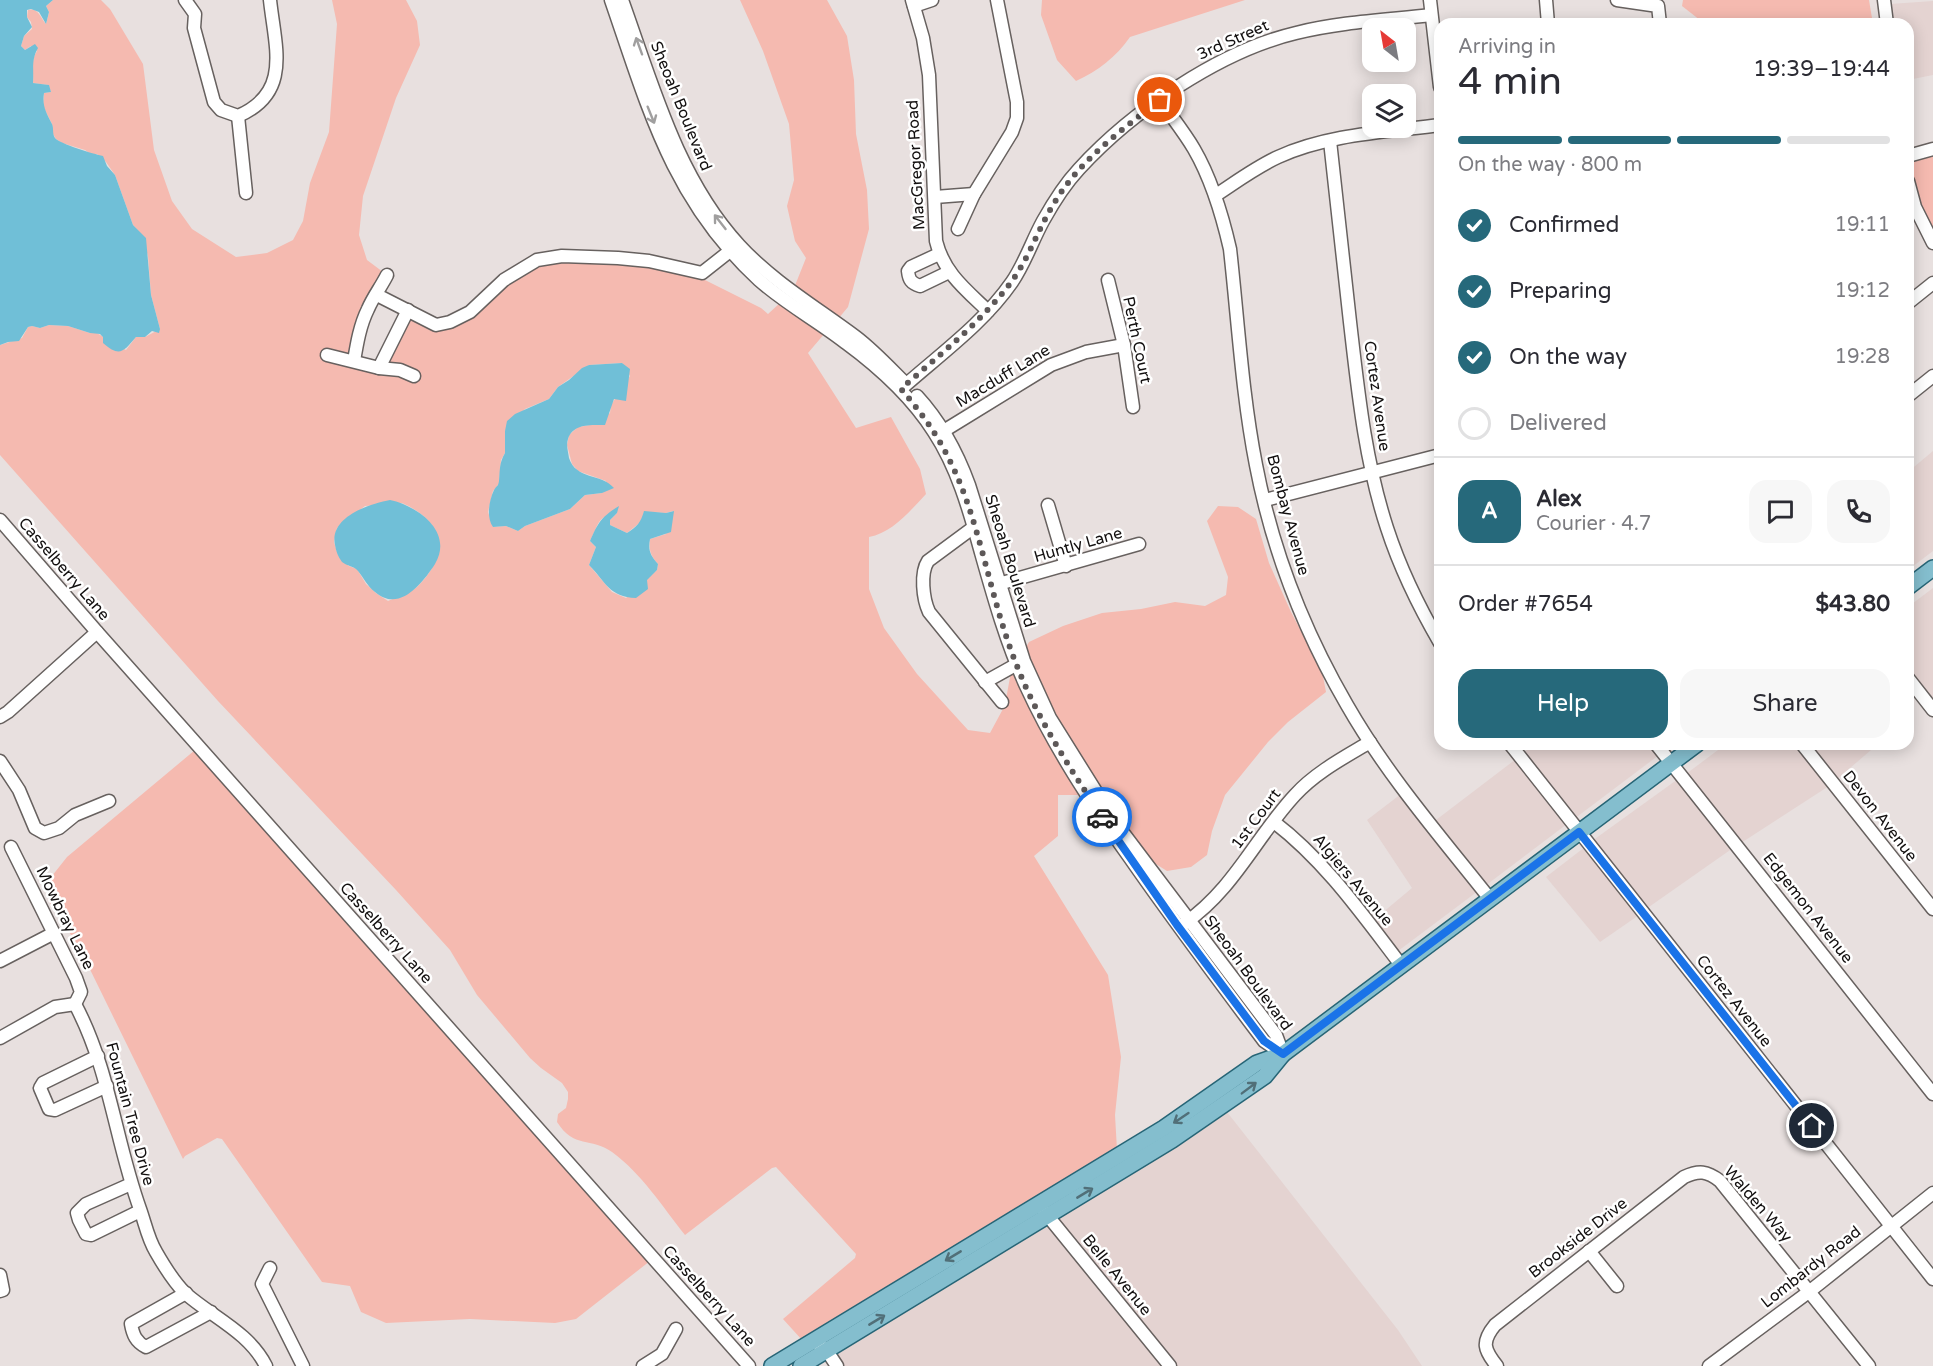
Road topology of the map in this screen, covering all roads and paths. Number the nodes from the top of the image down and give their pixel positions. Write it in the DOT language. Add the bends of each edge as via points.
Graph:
graph roads {
  1 [pos="186,0"];
  2 [pos="270,0"];
  3 [pos="611,0"];
  4 [pos="622,0"];
  5 [pos="932,0"];
  6 [pos="997,0"];
  7 [pos="1430,0"];
  8 [pos="1546,0"];
  9 [pos="1617,0"];
  10 [pos="1884,0"];
  11 [pos="913,3"];
  12 [pos="1431,15"];
  13 [pos="1548,18"];
  14 [pos="1659,18"];
  15 [pos="1886,18"];
  16 [pos="1434,39"];
  17 [pos="1160,100"];
  18 [pos="238,116"];
  19 [pos="1434,126"];
  20 [pos="1330,141"];
  21 [pos="1933,149"];
  22 [pos="1914,154"];
  23 [pos="246,193"];
  24 [pos="974,194"];
  25 [pos="1216,195"];
  26 [pos="935,197"];
  27 [pos="1914,203"];
  28 [pos="958,229"];
  29 [pos="1933,243"];
  30 [pos="734,247"];
  31 [pos="939,254"];
  32 [pos="949,272"];
  33 [pos="387,275"];
  34 [pos="1108,280"];
  35 [pos="1933,283"];
  36 [pos="378,295"];
  37 [pos="1914,298"];
  38 [pos="408,310"];
  39 [pos="988,311"];
  40 [pos="1125,345"];
  41 [pos="327,355"];
  42 [pos="354,361"];
  43 [pos="379,368"];
  44 [pos="414,376"];
  45 [pos="1933,376"];
  46 [pos="904,386"];
  47 [pos="1914,391"];
  48 [pos="1133,407"];
  49 [pos="940,433"];
  50 [pos="1434,456"];
  51 [pos="1372,472"];
  52 [pos="1265,500"];
  53 [pos="1048,504"];
  54 [pos="0,520"];
  55 [pos="974,527"];
  56 [pos="1139,544"];
  57 [pos="1066,566"];
  58 [pos="1933,568"];
  59 [pos="1914,582"];
  60 [pos="996,585"];
  61 [pos="97,632"];
  62 [pos="1434,632"];
  63 [pos="1020,662"];
  64 [pos="985,682"];
  65 [pos="1914,686"];
  66 [pos="1002,702"];
  67 [pos="1933,710"];
  68 [pos="0,717"];
  69 [pos="1370,741"];
  70 [pos="1515,750"];
  71 [pos="1661,750"];
  72 [pos="1689,750"];
  73 [pos="1807,750"];
  74 [pos="0,761"];
  75 [pos="1671,763"];
  76 [pos="109,801"];
  77 [pos="1274,822"];
  78 [pos="1579,832"];
  79 [pos="11,847"];
  80 [pos="1490,899"];
  81 [pos="1933,909"];
  82 [pos="1190,920"];
  83 [pos="1179,927"];
  84 [pos="54,933"];
  85 [pos="0,961"];
  86 [pos="1401,965"];
  87 [pos="75,1004"];
  88 [pos="0,1038"];
  89 [pos="1283,1054"];
  90 [pos="98,1056"];
  91 [pos="107,1086"];
  92 [pos="1933,1094"];
  93 [pos="1701,1171"];
  94 [pos="131,1184"];
  95 [pos="1933,1193"];
  96 [pos="1043,1210"];
  97 [pos="140,1211"];
  98 [pos="1891,1226"];
  99 [pos="1000,1228"];
  100 [pos="1589,1251"];
  101 [pos="981,1256"];
  102 [pos="270,1268"];
  103 [pos="0,1275"];
  104 [pos="1933,1279"];
  105 [pos="1617,1286"];
  106 [pos="0,1291"];
  107 [pos="1810,1291"];
  108 [pos="186,1293"];
  109 [pos="211,1312"];
  110 [pos="676,1329"];
  111 [pos="813,1341"];
  112 [pos="822,1358"];
  113 [pos="266,1366"];
  114 [pos="303,1366"];
  115 [pos="643,1366"];
  116 [pos="749,1366"];
  117 [pos="772,1366"];
  118 [pos="801,1366"];
  119 [pos="837,1366"];
  120 [pos="1170,1366"];
  121 [pos="1497,1366"];
  122 [pos="1709,1366"];
  123 [pos="1869,1366"];
  1 -- 18 [label="street" via="195,14 194,28 214,102 221,110"];
  2 -- 18 [label="street" via="276,77 273,88 251,111"];
  3 -- 30 [label="street, Sheoah Boulevard, one-way" via="665,150 699,212"];
  30 -- 4 [label="street, Sheoah Boulevard, one-way" via="689,172"];
  5 -- 11 [label="street"];
  6 -- 24 [label="street" via="1017,118"];
  7 -- 12 [label="street"];
  8 -- 13 [label="street"];
  9 -- 14 [label="street" via="1658,6"];
  10 -- 15 [label="street"];
  11 -- 26 [label="street, MacGregor Road" via="929,75"];
  12 -- 16 [label="street"];
  12 -- 17 [label="street, 3rd Street" via="1324,27 1257,44"];
  17 -- 25 [label="street, Bombay Avenue" via="1193,147"];
  17 -- 39 [label="street, 3rd Street" via="1079,169 1043,221 1011,282"];
  18 -- 23 [label="street"];
  19 -- 20 [label="street"];
  20 -- 25 [label="street" via="1278,157"];
  20 -- 51 [label="street, Cortez Avenue" via="1358,390"];
  21 -- 22 [label="street"];
  24 -- 26 [label="street"];
  24 -- 28 [label="street"];
  25 -- 52 [label="street, Bombay Avenue" via="1230,249 1250,427"];
  26 -- 31 [label="street, MacGregor Road"];
  27 -- 29 [label="street"];
  30 -- 38 [label="street" via="702,273 618,258 562,256 537,260 504,280 470,312 450,322 436,324"];
  30 -- 46 [label="street, Sheoah Boulevard" via="858,338"];
  31 -- 32 [label="street, MacGregor Road"];
  31 -- 32 [label="street" via="911,267 908,278 920,286"];
  32 -- 39 [label="street, MacGregor Road"];
  33 -- 36 [label="street"];
  34 -- 40 [label="street, Perth Court"];
  35 -- 37 [label="street"];
  36 -- 38 [label="street"];
  36 -- 42 [label="street" via="361,327"];
  38 -- 43 [label="street"];
  39 -- 46 [label="street, 3rd Street"];
  40 -- 48 [label="street, Perth Court"];
  40 -- 49 [label="street, Macduff Lane" via="1051,364"];
  41 -- 42 [label="street"];
  42 -- 43 [label="street"];
  43 -- 44 [label="street"];
  45 -- 47 [label="street"];
  46 -- 49 [label="street, Sheoah Boulevard"];
  49 -- 55 [label="street, Sheoah Boulevard"];
  49 -- 60 [label="street, Sheoah Boulevard" via="959,459 969,485"];
  50 -- 51 [label="street"];
  51 -- 52 [label="street"];
  51 -- 62 [label="street, Cortez Avenue" via="1401,565"];
  52 -- 69 [label="street, Bombay Avenue" via="1300,612 1347,706"];
  53 -- 57 [label="street"];
  54 -- 61 [label="street, Casselberry Lane"];
  55 -- 60 [label="street, Sheoah Boulevard"];
  55 -- 64 [label="street" via="928,561 923,572 928,612"];
  56 -- 57 [label="street, Huntly Lane"];
  57 -- 60 [label="street, Huntly Lane"];
  58 -- 59 [label="main road"];
  60 -- 63 [label="street, Sheoah Boulevard"];
  61 -- 68 [label="street"];
  61 -- 116 [label="street, Casselberry Lane"];
  63 -- 64 [label="street"];
  63 -- 82 [label="street, Sheoah Boulevard" via="1115,822"];
  63 -- 83 [label="street, Sheoah Boulevard" via="1042,721 1067,763"];
  64 -- 66 [label="street"];
  65 -- 67 [label="street"];
  69 -- 77 [label="street, 1st Court" via="1295,794"];
  69 -- 80 [label="street, Bombay Avenue" via="1398,783"];
  70 -- 78 [label="street, Cortez Avenue"];
  71 -- 75 [label="street, Edgemon Avenue"];
  72 -- 75 [label="main road"];
  73 -- 81 [label="street, Devon Avenue"];
  74 -- 76 [label="street" via="19,790 35,828 44,833"];
  75 -- 78 [label="main road"];
  75 -- 92 [label="street, Edgemon Avenue"];
  77 -- 82 [label="street, 1st Court" via="1226,888"];
  77 -- 86 [label="street, Algiers Avenue" via="1324,867"];
  78 -- 80 [label="main road"];
  78 -- 98 [label="street, Cortez Avenue"];
  79 -- 84 [label="street, Mowbray Lane"];
  80 -- 86 [label="main road"];
  82 -- 83 [label="street, 1st Court"];
  82 -- 89 [label="street, Sheoah Boulevard" via="1276,1035"];
  83 -- 89 [label="street, Sheoah Boulevard" via="1264,1041"];
  84 -- 85 [label="street"];
  84 -- 87 [label="street, Mowbray Lane" via="81,992"];
  86 -- 89 [label="main road"];
  87 -- 88 [label="street" via="55,1007"];
  87 -- 90 [label="street, Fountain Tree Drive"];
  89 -- 96 [label="main road" via="1257,1063"];
  90 -- 91 [label="street, Fountain Tree Drive"];
  90 -- 91 [label="street" via="43,1083 39,1088 41,1096 55,1110"];
  91 -- 94 [label="street, Fountain Tree Drive"];
  93 -- 100 [label="street, Brookside Drive" via="1684,1177"];
  93 -- 107 [label="street, Walden Way" via="1720,1181"];
  94 -- 97 [label="street, Fountain Tree Drive"];
  94 -- 97 [label="street" via="86,1204 77,1213 79,1220 86,1234 91,1235"];
  95 -- 98 [label="street, Lombardy Road"];
  96 -- 99 [label="main road"];
  96 -- 101 [label="main road"];
  96 -- 120 [label="street, Belle Avenue"];
  97 -- 108 [label="street, Fountain Tree Drive" via="154,1250"];
  98 -- 104 [label="street, Cortez Avenue"];
  98 -- 107 [label="street, Lombardy Road"];
  99 -- 101 [label="main road"];
  99 -- 111 [label="main road, one-way"];
  100 -- 105 [label="street"];
  100 -- 121 [label="street, Brookside Drive" via="1495,1325 1485,1342"];
  112 -- 101 [label="main road, one-way"];
  102 -- 114 [label="street" via="262,1284"];
  103 -- 106 [label="street"];
  107 -- 122 [label="street, Lombardy Road"];
  107 -- 123 [label="street, Walden Way"];
  108 -- 109 [label="street, Fountain Tree Drive"];
  108 -- 109 [label="street" via="131,1324 139,1343 146,1347"];
  109 -- 113 [label="street, Fountain Tree Drive" via="249,1342"];
  110 -- 115 [label="street" via="662,1354"];
  111 -- 112 [label="street"];
  111 -- 117 [label="main road"];
  112 -- 118 [label="main road"];
  112 -- 119 [label="street"];
}
